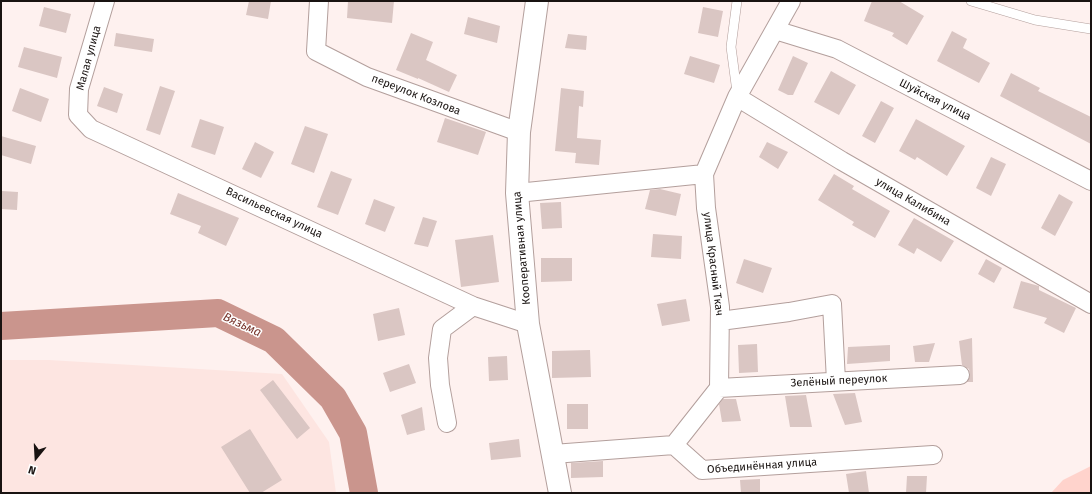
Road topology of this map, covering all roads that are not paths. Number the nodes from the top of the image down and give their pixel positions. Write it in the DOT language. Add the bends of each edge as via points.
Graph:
graph roads {
  1 [pos="105,1"];
  2 [pos="319,1"];
  3 [pos="537,1"];
  4 [pos="737,1"];
  5 [pos="791,1"];
  6 [pos="971,1"];
  7 [pos="1091,29"];
  8 [pos="775,30"];
  9 [pos="737,97"];
  10 [pos="78,116"];
  11 [pos="519,132"];
  12 [pos="704,174"];
  13 [pos="1091,181"];
  14 [pos="517,193"];
  15 [pos="1091,304"];
  16 [pos="473,306"];
  17 [pos="720,321"];
  18 [pos="528,324"];
  19 [pos="960,375"];
  20 [pos="836,381"];
  21 [pos="720,388"];
  22 [pos="447,423"];
  23 [pos="674,444"];
  24 [pos="553,454"];
  25 [pos="933,455"];
  26 [pos="560,493"];
  1 -- 10 [label="street, Малая улица" via="79,89"];
  2 -- 11 [label="street, переулок Козлова" via="316,51 367,77"];
  3 -- 11 [label="street, Кооперативная улица"];
  4 -- 9 [label="lane" via="731,47"];
  5 -- 8 [label="street, улица Красный Ткач"];
  6 -- 7 [label="lane" via="1035,20"];
  8 -- 9 [label="street, улица Красный Ткач"];
  8 -- 13 [label="street, Шуйская улица" via="837,49"];
  9 -- 12 [label="street, улица Красный Ткач"];
  9 -- 15 [label="street, улица Калибина" via="842,161"];
  10 -- 16 [label="street, Васильевская улица" via="91,129"];
  11 -- 14 [label="street, Кооперативная улица"];
  12 -- 14 [label="street"];
  12 -- 17 [label="street, улица Красный Ткач"];
  14 -- 18 [label="street, Кооперативная улица"];
  16 -- 18 [label="street, Васильевская улица"];
  16 -- 22 [label="street" via="442,329 438,358"];
  17 -- 20 [label="street" via="832,304"];
  17 -- 21 [label="street, улица Красный Ткач"];
  18 -- 24 [label="street, Кооперативная улица"];
  19 -- 20 [label="street, Зелёный переулок"];
  20 -- 21 [label="street, Зелёный переулок"];
  21 -- 23 [label="street"];
  23 -- 24 [label="street"];
  23 -- 25 [label="street, Объединённая улица" via="702,470"];
  24 -- 26 [label="street, Кооперативная улица"];
}
